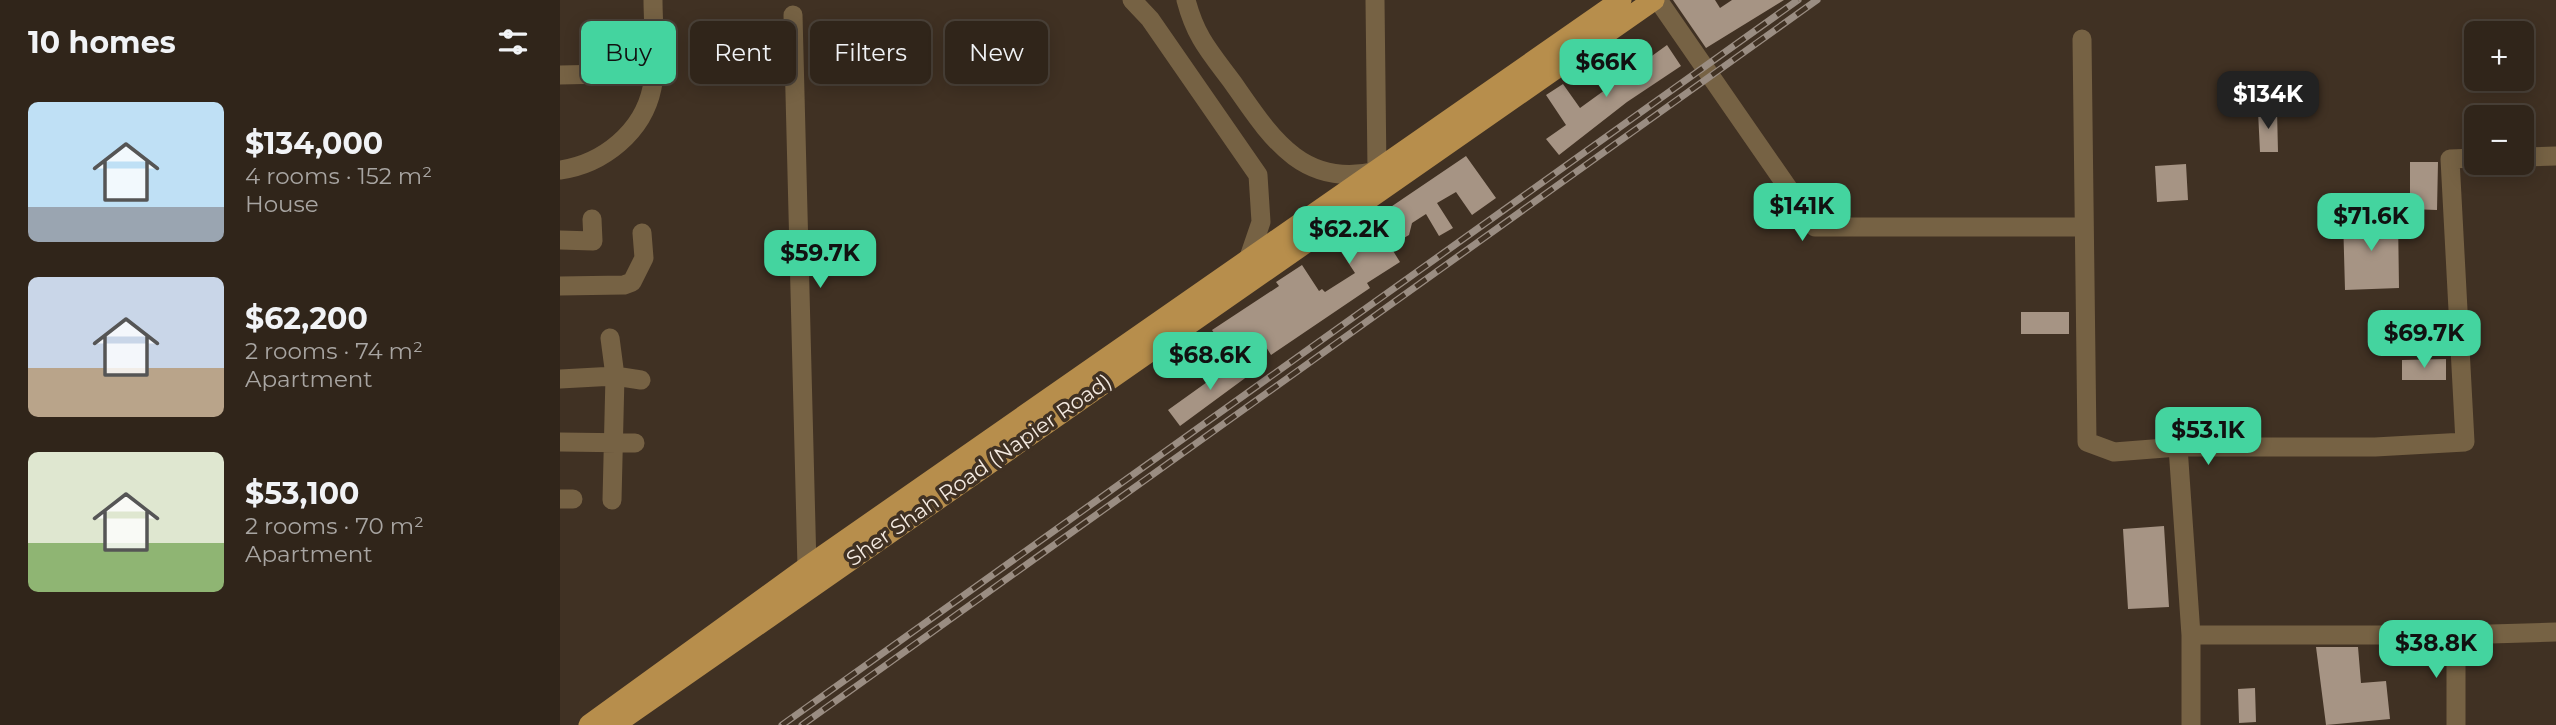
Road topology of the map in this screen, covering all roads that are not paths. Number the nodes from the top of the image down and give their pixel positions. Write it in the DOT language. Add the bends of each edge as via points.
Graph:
graph roads {
  1 [pos="653,0"];
  2 [pos="1132,0"];
  3 [pos="1186,0"];
  4 [pos="1375,0"];
  5 [pos="1621,0"];
  6 [pos="1656,0"];
  7 [pos="793,15"];
  8 [pos="653,21"];
  9 [pos="2082,39"];
  10 [pos="560,75"];
  11 [pos="581,75"];
  12 [pos="653,84"];
  13 [pos="2556,156"];
  14 [pos="2534,157"];
  15 [pos="2464,158"];
  16 [pos="560,170"];
  17 [pos="1377,171"];
  18 [pos="592,219"];
  19 [pos="2082,227"];
  20 [pos="642,233"];
  21 [pos="560,240"];
  22 [pos="1248,260"];
  23 [pos="560,286"];
  24 [pos="610,338"];
  25 [pos="615,376"];
  26 [pos="560,379"];
  27 [pos="641,380"];
  28 [pos="560,442"];
  29 [pos="611,442"];
  30 [pos="635,443"];
  31 [pos="2178,447"];
  32 [pos="612,500"];
  33 [pos="807,567"];
  34 [pos="2556,632"];
  35 [pos="2191,635"];
  36 [pos="2456,635"];
  37 [pos="589,725"];
  38 [pos="614,725"];
  39 [pos="2191,725"];
  40 [pos="2456,725"];
  1 -- 8 [label="street"];
  2 -- 22 [label="street" via="1150,19 1258,176 1261,222"];
  3 -- 17 [label="street" via="1194,30 1273,141 1307,165 1334,173"];
  4 -- 17 [label="street"];
  5 -- 17 [label="main road, Sher Shah Road (Napier Road)"];
  6 -- 19 [label="street" via="1815,227"];
  6 -- 38 [label="main road, Sher Shah Road (Napier Road)"];
  7 -- 33 [label="street"];
  9 -- 19 [label="street"];
  10 -- 11 [label="street"];
  12 -- 16 [label="street" via="646,110 615,147 578,168"];
  13 -- 14 [label="street"];
  15 -- 31 [label="street" via="2450,159 2465,442"];
  17 -- 22 [label="main road, Sher Shah Road (Napier Road)"];
  18 -- 21 [label="street" via="593,241"];
  19 -- 31 [label="street" via="2087,442 2114,452"];
  20 -- 23 [label="street" via="643,258 632,282"];
  22 -- 33 [label="main road, Sher Shah Road (Napier Road)"];
  24 -- 25 [label="street"];
  25 -- 26 [label="street"];
  25 -- 27 [label="street"];
  25 -- 29 [label="street"];
  28 -- 29 [label="street"];
  29 -- 30 [label="street"];
  29 -- 32 [label="street"];
  31 -- 35 [label="street"];
  33 -- 37 [label="main road, Sher Shah Road (Napier Road)"];
  34 -- 36 [label="street"];
  35 -- 36 [label="street"];
  35 -- 39 [label="street"];
  36 -- 40 [label="street"];
}
